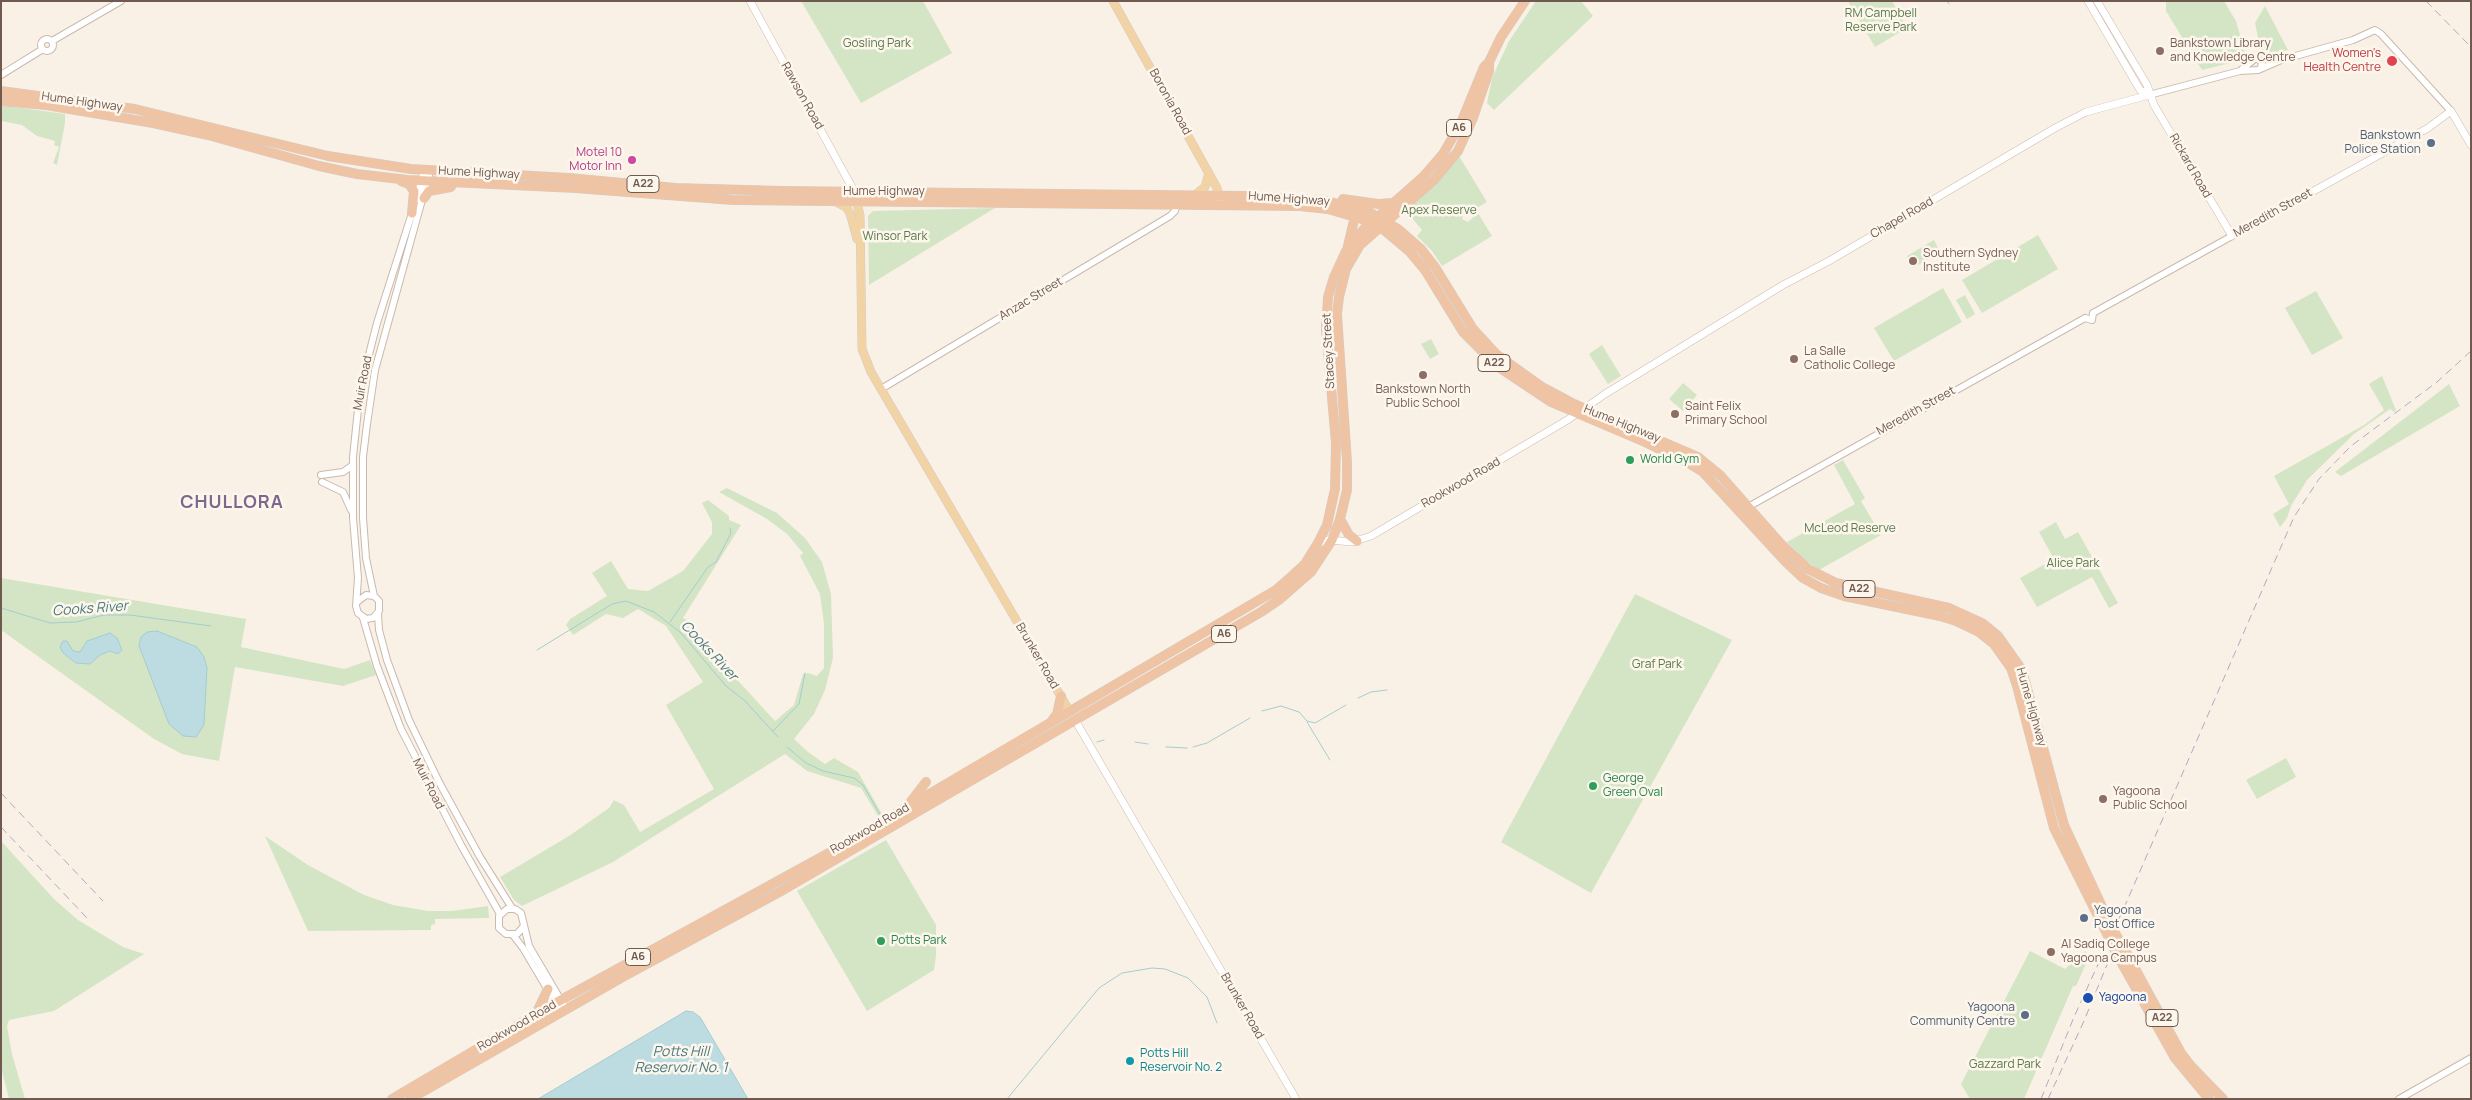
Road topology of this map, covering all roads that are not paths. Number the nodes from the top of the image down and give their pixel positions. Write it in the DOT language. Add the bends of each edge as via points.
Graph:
graph roads {
  1 [pos="121,1"];
  2 [pos="750,1"];
  3 [pos="1113,1"];
  4 [pos="1525,1"];
  5 [pos="2088,1"];
  6 [pos="2097,1"];
  7 [pos="2260,60"];
  8 [pos="2281,60"];
  9 [pos="1489,62"];
  10 [pos="2251,62"];
  11 [pos="2258,69"];
  12 [pos="2240,70"];
  13 [pos="1,75"];
  14 [pos="1,91"];
  15 [pos="2149,95"];
  16 [pos="1,101"];
  17 [pos="2451,111"];
  18 [pos="2471,145"];
  19 [pos="427,171"];
  20 [pos="1209,173"];
  21 [pos="390,178"];
  22 [pos="425,181"];
  23 [pos="486,184"];
  24 [pos="854,192"];
  25 [pos="1195,195"];
  26 [pos="424,198"];
  27 [pos="1306,199"];
  28 [pos="1220,200"];
  29 [pos="834,202"];
  30 [pos="858,202"];
  31 [pos="1394,202"];
  32 [pos="1177,204"];
  33 [pos="412,214"];
  34 [pos="1355,216"];
  35 [pos="1378,222"];
  36 [pos="2232,236"];
  37 [pos="1346,251"];
  38 [pos="861,256"];
  39 [pos="880,389"];
  40 [pos="1579,411"];
  41 [pos="353,465"];
  42 [pos="1711,466"];
  43 [pos="1704,474"];
  44 [pos="1748,507"];
  45 [pos="353,518"];
  46 [pos="1340,519"];
  47 [pos="1332,540"];
  48 [pos="1357,541"];
  49 [pos="1318,543"];
  50 [pos="374,596"];
  51 [pos="357,602"];
  52 [pos="378,614"];
  53 [pos="363,618"];
  54 [pos="1061,696"];
  55 [pos="1073,716"];
  56 [pos="1049,724"];
  57 [pos="926,782"];
  58 [pos="908,807"];
  59 [pos="510,906"];
  60 [pos="500,914"];
  61 [pos="524,926"];
  62 [pos="2110,932"];
  63 [pos="513,935"];
  64 [pos="2118,947"];
  65 [pos="548,989"];
  66 [pos="558,1002"];
  67 [pos="563,1011"];
  68 [pos="536,1014"];
  69 [pos="2471,1058"];
  70 [pos="392,1099"];
  71 [pos="410,1099"];
  72 [pos="1296,1099"];
  73 [pos="2209,1099"];
  74 [pos="2223,1099"];
  75 [pos="2399,1099"];
  1 -- 13 [label="street" via="52,42 46,39 43,49"];
  2 -- 24 [label="main road, Rawson Road"];
  3 -- 20 [label="main road, Boronia Road"];
  4 -- 9 [label="highway, Stacey Street / A6"];
  5 -- 15 [label="main road, Rickard Road" via="2140,90"];
  6 -- 15 [label="main road, Rickard Road" via="2147,85"];
  7 -- 8 [label="street, Chapel Road"];
  7 -- 10 [label="street, Chapel Road" via="2256,58"];
  7 -- 11 [label="street"];
  8 -- 11 [label="street, Chapel Road"];
  8 -- 17 [label="street, Chapel Road" via="2353,40 2375,30"];
  9 -- 31 [label="highway, Stacey Street / A6" via="1448,148 1432,168"];
  9 -- 35 [label="highway, Stacey Street / A6" via="1473,118 1458,151 1434,180"];
  10 -- 11 [label="street"];
  10 -- 12 [label="street, Chapel Road"];
  11 -- 12 [label="street, Chapel Road"];
  12 -- 15 [label="street, Chapel Road"];
  14 -- 19 [label="highway, Hume Highway / A22" via="135,110 328,156"];
  15 -- 36 [label="main road, Rickard Road"];
  15 -- 40 [label="main road, Chapel Road" via="2086,112 2072,119 1783,285"];
  16 -- 21 [label="highway, Hume Highway / A22" via="153,123 319,166"];
  17 -- 18 [label="main road"];
  17 -- 36 [label="main road, Meredith Street" via="2428,128"];
  19 -- 22 [label="street, Muir Road"];
  19 -- 24 [label="highway, Hume Highway / A22" via="569,178 676,188"];
  20 -- 25 [label="main road" via="1206,187"];
  20 -- 28 [label="main road, Boronia Road"];
  21 -- 22 [label="highway, Hume Highway / A22"];
  21 -- 33 [label="highway" via="412,188"];
  22 -- 23 [label="highway, Hume Highway / A22"];
  22 -- 26 [label="street, Muir Road"];
  22 -- 33 [label="street, Muir Road"];
  23 -- 26 [label="highway" via="435,189"];
  23 -- 29 [label="highway, Hume Highway / A22" via="706,200"];
  24 -- 25 [label="highway, Hume Highway / A22"];
  24 -- 30 [label="main road, Brunker Road"];
  25 -- 28 [label="highway, Hume Highway / A22"];
  26 -- 50 [label="street, Muir Road" via="375,370 367,424 363,457 364,518 366,558"];
  27 -- 28 [label="highway, Hume Highway / A22"];
  27 -- 31 [label="highway" via="1336,198 1378,204"];
  27 -- 35 [label="highway, Hume Highway / A22" via="1345,205"];
  28 -- 32 [label="highway, Hume Highway / A22"];
  28 -- 34 [label="highway, Hume Highway / A22" via="1321,208"];
  29 -- 30 [label="highway, Hume Highway / A22"];
  29 -- 38 [label="main road" via="841,203 850,213"];
  30 -- 32 [label="highway, Hume Highway / A22"];
  30 -- 38 [label="main road, Brunker Road"];
  31 -- 35 [label="highway, Stacey Street / A6"];
  32 -- 39 [label="street, Anzac Street" via="1170,216"];
  33 -- 41 [label="street, Muir Road" via="365,368"];
  34 -- 35 [label="highway, Hume Highway / A22"];
  34 -- 37 [label="highway"];
  35 -- 37 [label="highway, Stacey Street / A6"];
  35 -- 40 [label="highway, Hume Highway / A22" via="1418,261 1463,332 1485,356 1537,394"];
  35 -- 46 [label="highway, Stacey Street / A6" via="1352,256 1338,297 1348,473"];
  36 -- 44 [label="street, Meredith Street" via="2093,313 2092,320 2085,318"];
  37 -- 49 [label="highway, Stacey Street / A6" via="1334,277 1327,307 1326,341 1336,443 1336,479 1327,526"];
  38 -- 39 [label="main road, Brunker Road" via="862,349"];
  39 -- 54 [label="main road, Brunker Road"];
  40 -- 42 [label="highway, Hume Highway / A22" via="1671,444"];
  40 -- 43 [label="highway, Hume Highway / A22" via="1670,454"];
  40 -- 48 [label="main road, Rookwood Road" via="1376,533"];
  41 -- 45 [label="street, Muir Road"];
  41 -- 45 [label="street" via="321,479 344,492"];
  42 -- 43 [label="highway"];
  42 -- 44 [label="highway, Hume Highway / A22"];
  43 -- 62 [label="highway, Hume Highway / A22" via="1803,578 1844,596 1948,619 1973,629 1994,644 2011,668 2017,686 2054,828"];
  44 -- 62 [label="highway, Hume Highway / A22" via="1796,560 1820,577 1859,589 1949,608 1986,626 2004,642 2022,670 2060,813"];
  45 -- 51 [label="street, Muir Road"];
  46 -- 47 [label="highway, Stacey Street / A6"];
  46 -- 48 [label="highway" via="1345,531"];
  47 -- 48 [label="main road, Rookwood Road"];
  47 -- 49 [label="main road, Rookwood Road"];
  47 -- 55 [label="highway, Rookwood Road / A6" via="1312,572 1280,599"];
  49 -- 55 [label="highway, Rookwood Road / A6" via="1305,564 1276,590"];
  50 -- 51 [label="street" via="366,595"];
  50 -- 52 [label="street" via="380,605"];
  51 -- 53 [label="street" via="357,610"];
  52 -- 53 [label="street" via="370,619"];
  52 -- 59 [label="street, Muir Road" via="387,660 409,720 439,782"];
  53 -- 60 [label="street, Muir Road" via="401,730"];
  54 -- 55 [label="main road, Brunker Road"];
  54 -- 56 [label="highway" via="1057,714"];
  55 -- 56 [label="highway, Rookwood Road / A6"];
  55 -- 67 [label="highway, Rookwood Road / A6" via="778,893"];
  55 -- 72 [label="main road, Brunker Road"];
  56 -- 58 [label="highway, Rookwood Road / A6"];
  57 -- 58 [label="highway"];
  58 -- 66 [label="highway, Rookwood Road / A6"];
  59 -- 60 [label="street"];
  59 -- 61 [label="street" via="523,916"];
  60 -- 63 [label="street" via="499,928"];
  61 -- 63 [label="street"];
  61 -- 66 [label="street" via="529,946"];
  62 -- 64 [label="highway, Hume Highway / A22, bridge"];
  63 -- 65 [label="street"];
  64 -- 73 [label="highway, Hume Highway / A22" via="2175,1058"];
  64 -- 74 [label="highway, Hume Highway / A22" via="2181,1052 2199,1076"];
  65 -- 66 [label="street"];
  65 -- 68 [label="highway"];
  66 -- 67 [label="street"];
  66 -- 68 [label="highway, Rookwood Road / A6"];
  67 -- 71 [label="highway, Rookwood Road / A6"];
  68 -- 70 [label="highway, Rookwood Road / A6"];
  69 -- 75 [label="street"];
}
